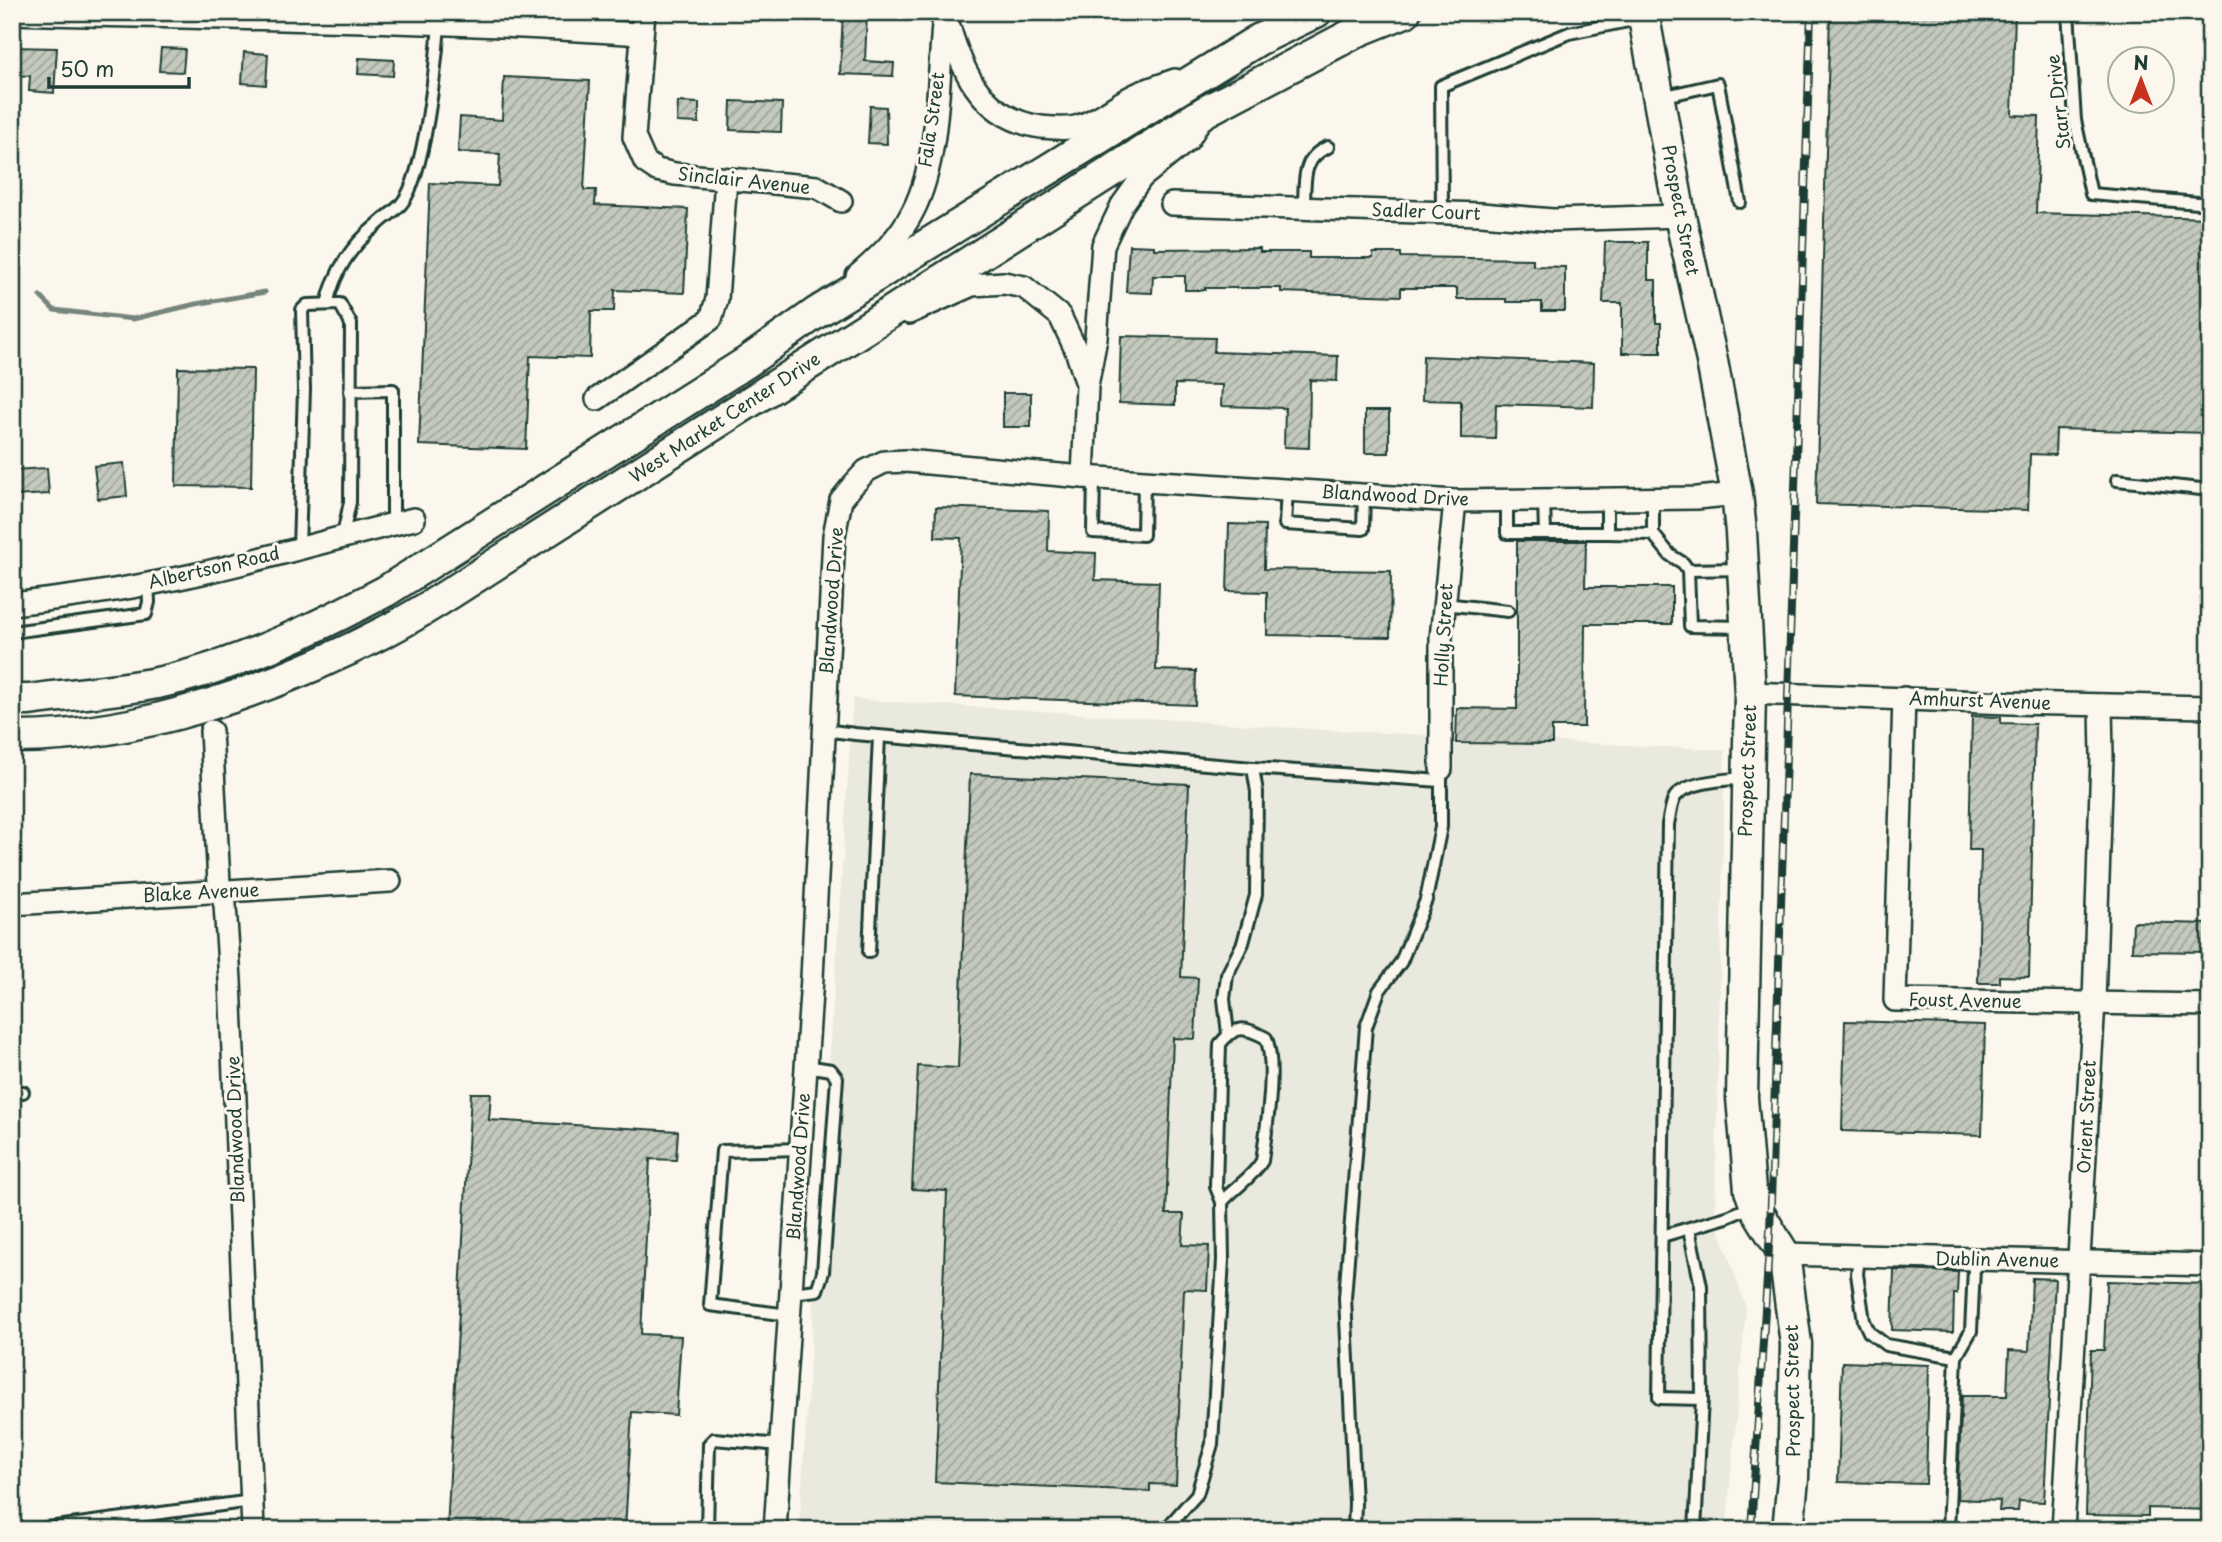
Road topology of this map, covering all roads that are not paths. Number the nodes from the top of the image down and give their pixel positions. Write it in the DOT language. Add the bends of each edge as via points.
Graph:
graph roads {
  1 [pos="945,12"];
  2 [pos="1316,12"];
  3 [pos="1405,12"];
  4 [pos="2068,12"];
  5 [pos="12,13"];
  6 [pos="64,13"];
  7 [pos="1643,15"];
  8 [pos="357,17"];
  9 [pos="643,23"];
  10 [pos="439,24"];
  11 [pos="1220,64"];
  12 [pos="1658,97"];
  13 [pos="1206,111"];
  14 [pos="1328,146"];
  15 [pos="726,179"];
  16 [pos="841,201"];
  17 [pos="1740,202"];
  18 [pos="1172,204"];
  19 [pos="2210,204"];
  20 [pos="1304,208"];
  21 [pos="1442,213"];
  22 [pos="1680,216"];
  23 [pos="327,304"];
  24 [pos="816,313"];
  25 [pos="840,345"];
  26 [pos="1087,386"];
  27 [pos="350,391"];
  28 [pos="597,399"];
  29 [pos="1089,477"];
  30 [pos="2117,480"];
  31 [pos="1144,481"];
  32 [pos="1287,490"];
  33 [pos="2210,490"];
  34 [pos="1737,494"];
  35 [pos="1364,495"];
  36 [pos="1607,498"];
  37 [pos="1653,498"];
  38 [pos="1544,499"];
  39 [pos="1455,500"];
  40 [pos="1507,500"];
  41 [pos="403,521"];
  42 [pos="1545,533"];
  43 [pos="1607,533"];
  44 [pos="1653,534"];
  45 [pos="343,535"];
  46 [pos="299,548"];
  47 [pos="1743,569"];
  48 [pos="1688,570"];
  49 [pos="148,583"];
  50 [pos="12,604"];
  51 [pos="1444,604"];
  52 [pos="1508,611"];
  53 [pos="1746,627"];
  54 [pos="12,632"];
  55 [pos="1750,693"];
  56 [pos="1904,698"];
  57 [pos="12,700"];
  58 [pos="2101,705"];
  59 [pos="2210,707"];
  60 [pos="824,730"];
  61 [pos="211,731"];
  62 [pos="12,737"];
  63 [pos="879,737"];
  64 [pos="1253,768"];
  65 [pos="1441,775"];
  66 [pos="1748,778"];
  67 [pos="390,881"];
  68 [pos="222,892"];
  69 [pos="12,904"];
  70 [pos="869,952"];
  71 [pos="2094,1002"];
  72 [pos="2210,1005"];
  73 [pos="1228,1034"];
  74 [pos="806,1066"];
  75 [pos="801,1149"];
  76 [pos="1222,1202"];
  77 [pos="1755,1205"];
  78 [pos="1689,1229"];
  79 [pos="1662,1236"];
  80 [pos="1784,1254"];
  81 [pos="1859,1256"];
  82 [pos="1972,1259"];
  83 [pos="2079,1262"];
  84 [pos="2210,1265"];
  85 [pos="791,1293"];
  86 [pos="789,1315"];
  87 [pos="1956,1357"];
  88 [pos="1703,1399"];
  89 [pos="780,1445"];
  90 [pos="252,1502"];
  91 [pos="33,1530"];
  92 [pos="253,1530"];
  93 [pos="707,1530"];
  94 [pos="775,1530"];
  95 [pos="1165,1530"];
  96 [pos="1354,1530"];
  97 [pos="1695,1530"];
  98 [pos="1788,1530"];
  99 [pos="1948,1530"];
  100 [pos="2063,1530"];
  1 -- 11 [label="street, Fala Street" via="961,65 982,96 995,109 1034,126 1078,127 1135,95"];
  1 -- 24 [label="street, Fala Street" via="930,159 913,210 885,251"];
  2 -- 11 [label="main road, West Market Center Drive"];
  3 -- 13 [label="main road, West Market Center Drive" via="1360,30"];
  4 -- 19 [label="lane, Starr Drive" via="2075,120 2091,194"];
  5 -- 6 [label="street"];
  6 -- 8 [label="street"];
  7 -- 12 [label="main road, Prospect Street"];
  7 -- 21 [label="lane" via="1569,33 1441,86"];
  8 -- 10 [label="street"];
  9 -- 10 [label="street"];
  9 -- 15 [label="street, Sinclair Avenue" via="634,137 639,151 657,170"];
  10 -- 23 [label="lane" via="418,169 403,203 352,247"];
  11 -- 24 [label="main road, West Market Center Drive"];
  12 -- 17 [label="lane" via="1718,85"];
  12 -- 22 [label="main road, Prospect Street"];
  13 -- 25 [label="main road, West Market Center Drive"];
  13 -- 26 [label="street" via="1188,140 1142,177 1103,244 1096,338"];
  14 -- 20 [label="lane" via="1306,167"];
  15 -- 16 [label="street, Sinclair Avenue" via="817,187"];
  15 -- 28 [label="street" via="717,299 711,319"];
  18 -- 20 [label="street, Sadler Court"];
  20 -- 21 [label="street, Sadler Court"];
  21 -- 22 [label="street, Sadler Court" via="1553,220"];
  22 -- 34 [label="main road, Prospect Street"];
  23 -- 27 [label="lane" via="340,303 351,324"];
  23 -- 46 [label="lane" via="307,305 302,310"];
  24 -- 57 [label="main road, West Market Center Drive" via="747,362 386,591 324,623 219,666 157,683"];
  25 -- 26 [label="street" via="972,285 1004,283 1024,287 1060,316"];
  25 -- 62 [label="main road, West Market Center Drive" via="390,629 297,674 213,704 111,728"];
  26 -- 29 [label="street"];
  27 -- 41 [label="lane" via="393,390"];
  27 -- 45 [label="lane" via="350,502"];
  29 -- 31 [label="street, Blandwood Drive"];
  29 -- 31 [label="lane" via="1093,533 1143,535"];
  29 -- 60 [label="street, Blandwood Drive" via="906,460 884,462 866,471 841,500 834,536"];
  30 -- 33 [label="lane"];
  31 -- 32 [label="street, Blandwood Drive"];
  32 -- 35 [label="street, Blandwood Drive"];
  32 -- 35 [label="lane" via="1285,524 1363,529"];
  34 -- 37 [label="street, Blandwood Drive"];
  34 -- 47 [label="main road, Prospect Street"];
  35 -- 39 [label="street, Blandwood Drive"];
  36 -- 37 [label="street, Blandwood Drive"];
  36 -- 38 [label="street, Blandwood Drive"];
  36 -- 43 [label="lane"];
  37 -- 44 [label="lane"];
  38 -- 40 [label="street, Blandwood Drive"];
  38 -- 42 [label="lane"];
  39 -- 40 [label="street, Blandwood Drive"];
  39 -- 51 [label="street, Holly Street"];
  40 -- 42 [label="lane" via="1507,533"];
  41 -- 45 [label="street, Albertson Road"];
  42 -- 43 [label="lane"];
  43 -- 44 [label="lane"];
  44 -- 48 [label="lane"];
  45 -- 46 [label="street, Albertson Road"];
  46 -- 49 [label="street, Albertson Road"];
  47 -- 48 [label="lane"];
  47 -- 53 [label="main road, Prospect Street"];
  48 -- 53 [label="lane" via="1690,626"];
  49 -- 50 [label="street, Albertson Road"];
  49 -- 54 [label="lane" via="146,614"];
  51 -- 52 [label="lane"];
  51 -- 65 [label="street, Holly Street"];
  53 -- 55 [label="main road, Prospect Street"];
  55 -- 56 [label="street, Amhurst Avenue"];
  55 -- 66 [label="main road, Prospect Street"];
  56 -- 58 [label="street, Amhurst Avenue"];
  56 -- 71 [label="street, Foust Avenue" via="1895,1000"];
  58 -- 59 [label="street, Amhurst Avenue"];
  58 -- 71 [label="street, Orient Street"];
  60 -- 63 [label="lane"];
  60 -- 74 [label="street, Blandwood Drive"];
  61 -- 68 [label="street, Blandwood Drive"];
  63 -- 64 [label="lane"];
  63 -- 70 [label="lane"];
  64 -- 65 [label="lane"];
  64 -- 73 [label="lane" via="1256,895 1243,943 1227,975"];
  65 -- 96 [label="lane" via="1441,827 1426,900 1401,962 1380,991 1366,1027 1345,1298"];
  66 -- 77 [label="main road, Prospect Street" via="1742,1098 1745,1158"];
  66 -- 79 [label="lane" via="1715,780 1682,791 1674,799 1668,824"];
  67 -- 68 [label="street, Blake Avenue"];
  68 -- 69 [label="street, Blake Avenue"];
  68 -- 90 [label="street, Blandwood Drive" via="230,980"];
  71 -- 72 [label="street, Foust Avenue"];
  71 -- 83 [label="street, Orient Street"];
  73 -- 76 [label="lane" via="1220,1044 1216,1188"];
  73 -- 76 [label="lane" via="1250,1029 1266,1038 1270,1076 1262,1161"];
  74 -- 75 [label="street, Blandwood Drive"];
  74 -- 85 [label="lane" via="831,1070 837,1078 821,1283 812,1292"];
  75 -- 85 [label="street, Blandwood Drive"];
  75 -- 86 [label="lane" via="722,1151 710,1305"];
  76 -- 95 [label="lane" via="1212,1444 1197,1494"];
  77 -- 78 [label="lane"];
  77 -- 80 [label="main road, Prospect Street"];
  78 -- 79 [label="lane"];
  78 -- 88 [label="lane" via="1701,1286"];
  79 -- 88 [label="lane" via="1659,1398"];
  80 -- 81 [label="street, Dublin Avenue"];
  80 -- 98 [label="main road, Prospect Street" via="1796,1343"];
  81 -- 82 [label="street, Dublin Avenue"];
  81 -- 87 [label="lane" via="1857,1274 1869,1332 1886,1345"];
  82 -- 83 [label="street, Dublin Avenue"];
  82 -- 87 [label="lane" via="1971,1331"];
  83 -- 84 [label="street, Dublin Avenue"];
  83 -- 100 [label="street, Orient Street"];
  85 -- 86 [label="street, Blandwood Drive"];
  86 -- 89 [label="street, Blandwood Drive"];
  87 -- 99 [label="lane"];
  88 -- 97 [label="lane"];
  89 -- 93 [label="lane" via="714,1439 709,1444"];
  89 -- 94 [label="street, Blandwood Drive"];
  90 -- 91 [label="lane"];
  90 -- 92 [label="street, Blandwood Drive"];
}
